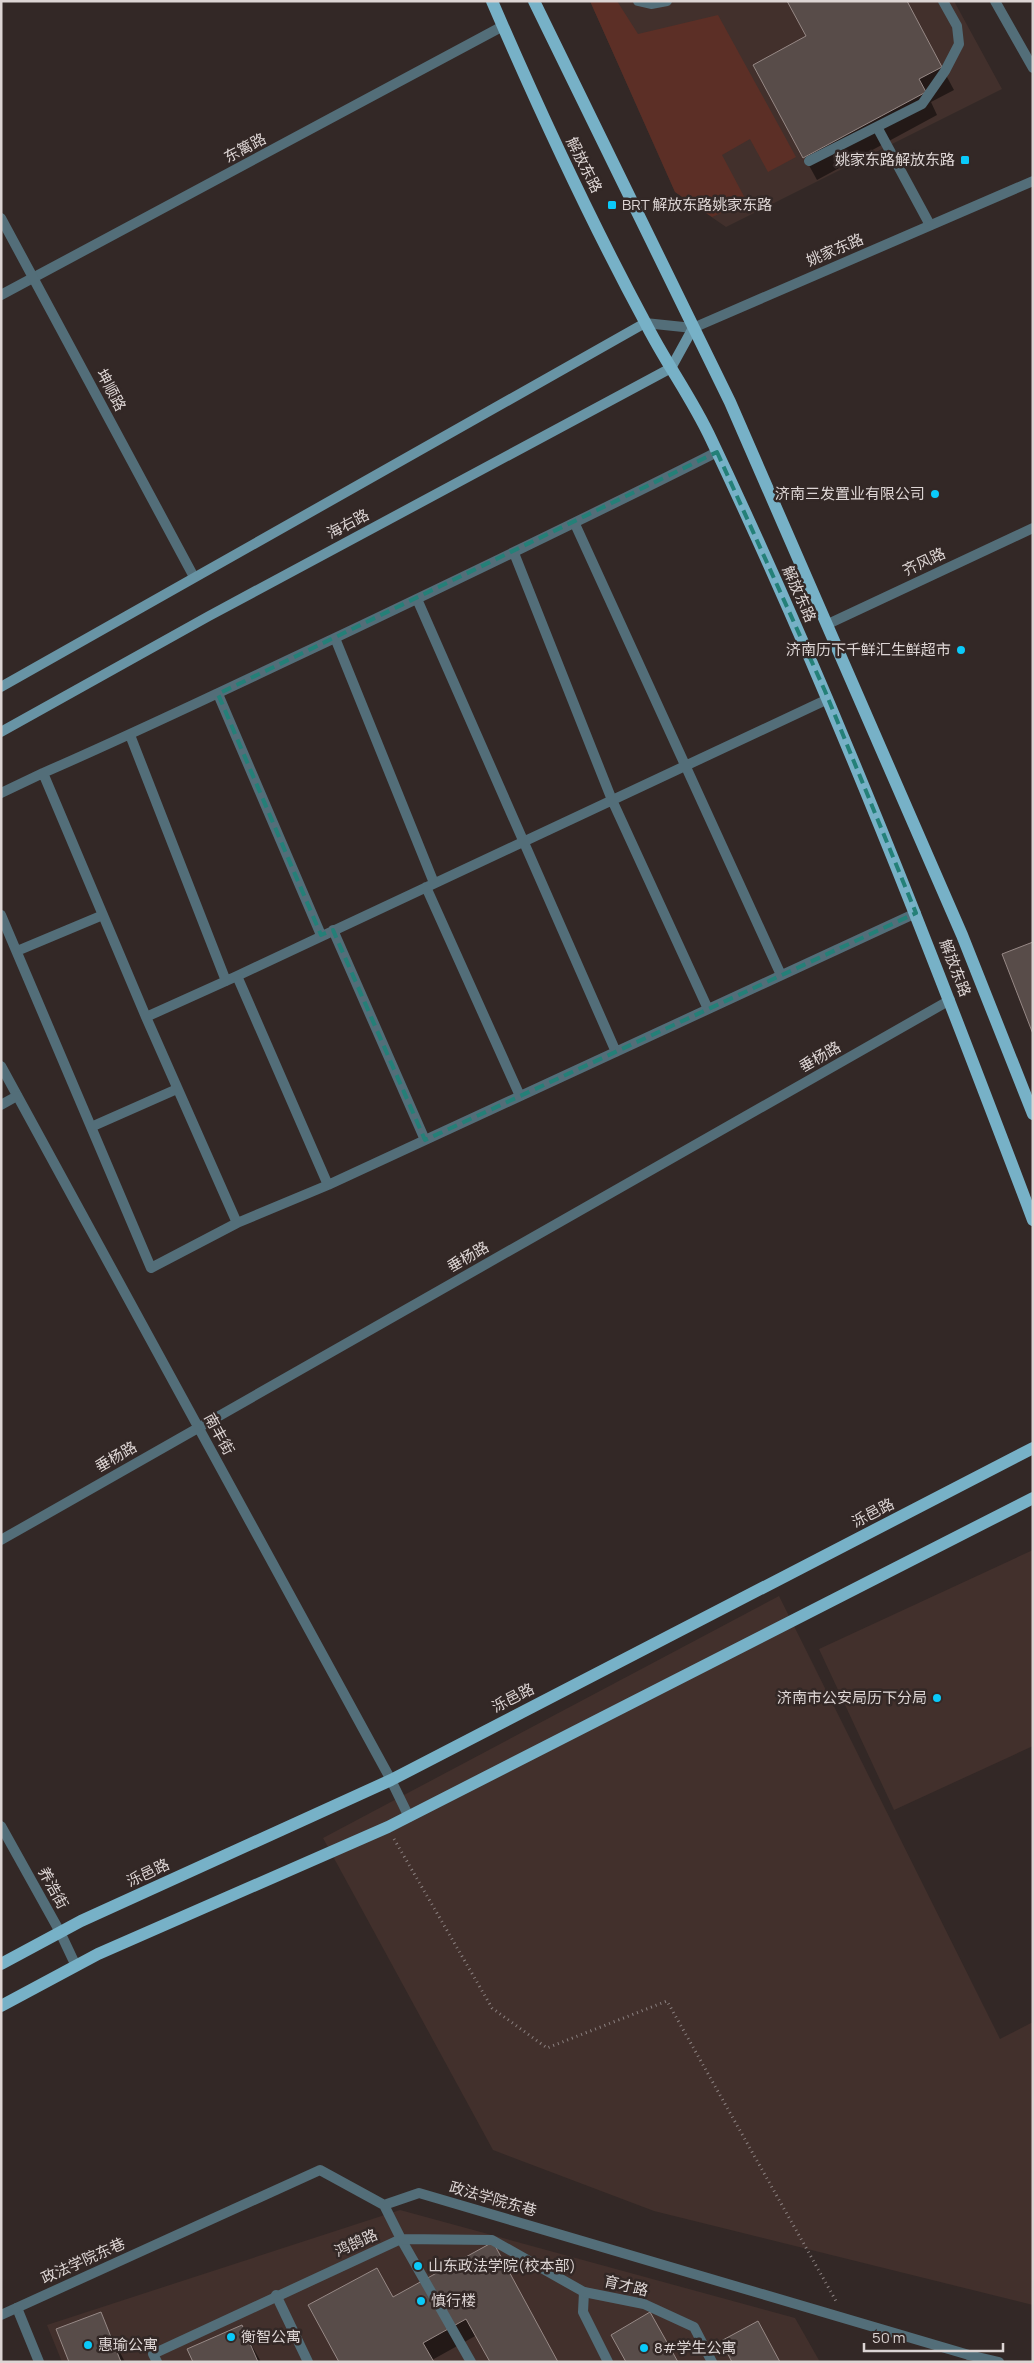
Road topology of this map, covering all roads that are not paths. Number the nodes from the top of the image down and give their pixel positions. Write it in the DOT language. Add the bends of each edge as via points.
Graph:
graph roads {
  1 [pos="492,1"];
  2 [pos="534,1"];
  3 [pos="638,1"];
  4 [pos="667,1"];
  5 [pos="943,1"];
  6 [pos="995,1"];
  7 [pos="503,26"];
  8 [pos="1033,68"];
  9 [pos="876,127"];
  10 [pos="809,161"];
  11 [pos="1033,180"];
  12 [pos="1,218"];
  13 [pos="930,225"];
  14 [pos="34,278"];
  15 [pos="1,295"];
  16 [pos="645,323"];
  17 [pos="693,328"];
  18 [pos="670,368"];
  19 [pos="718,452"];
  20 [pos="574,524"];
  21 [pos="1033,528"];
  22 [pos="514,553"];
  23 [pos="194,577"];
  24 [pos="418,599"];
  25 [pos="828,624"];
  26 [pos="335,638"];
  27 [pos="1,687"];
  28 [pos="218,694"];
  29 [pos="828,699"];
  30 [pos="1,732"];
  31 [pos="130,735"];
  32 [pos="685,766"];
  33 [pos="43,773"];
  34 [pos="1,793"];
  35 [pos="612,800"];
  36 [pos="523,841"];
  37 [pos="430,885"];
  38 [pos="916,913"];
  39 [pos="1,915"];
  40 [pos="103,915"];
  41 [pos="333,930"];
  42 [pos="321,935"];
  43 [pos="17,951"];
  44 [pos="781,975"];
  45 [pos="237,976"];
  46 [pos="226,981"];
  47 [pos="950,1000"];
  48 [pos="708,1009"];
  49 [pos="146,1017"];
  50 [pos="616,1052"];
  51 [pos="1,1066"];
  52 [pos="177,1088"];
  53 [pos="17,1096"];
  54 [pos="520,1096"];
  55 [pos="1,1105"];
  56 [pos="1033,1114"];
  57 [pos="91,1128"];
  58 [pos="425,1140"];
  59 [pos="328,1185"];
  60 [pos="1033,1220"];
  61 [pos="237,1223"];
  62 [pos="199,1428"];
  63 [pos="1033,1448"];
  64 [pos="1033,1498"];
  65 [pos="1,1540"];
  66 [pos="391,1780"];
  67 [pos="409,1817"];
  68 [pos="1,1826"];
  69 [pos="60,1932"];
  70 [pos="1,1964"];
  71 [pos="76,1966"];
  72 [pos="1,2006"];
  73 [pos="384,2205"];
  74 [pos="401,2239"];
  75 [pos="584,2292"];
  76 [pos="276,2295"];
  77 [pos="17,2308"];
  78 [pos="1,2315"];
  79 [pos="38,2362"];
  80 [pos="157,2362"];
  81 [pos="308,2362"];
  82 [pos="471,2362"];
  83 [pos="608,2362"];
  84 [pos="712,2362"];
  85 [pos="999,2362"];
  1 -- 7 [label="main road, 解放东路"];
  2 -- 17 [label="main road, 解放东路"];
  3 -- 4 [label="street" via="651,4"];
  5 -- 9 [label="street" via="956,26 959,44 945,71 922,104"];
  6 -- 8 [label="street"];
  7 -- 14 [label="street, 东篱路"];
  7 -- 16 [label="main road, 解放东路" via="542,118"];
  9 -- 10 [label="street"];
  9 -- 13 [label="street"];
  11 -- 13 [label="street, 姚家东路"];
  12 -- 14 [label="street, 坤顺路"];
  13 -- 17 [label="street, 姚家东路"];
  14 -- 15 [label="street, 东篱路"];
  14 -- 23 [label="street, 坤顺路"];
  16 -- 17 [label="street, 姚家东路"];
  16 -- 18 [label="main road, 解放东路"];
  16 -- 23 [label="main road, 海右路"];
  17 -- 18 [label="main road"];
  17 -- 25 [label="main road, 解放东路" via="730,402"];
  18 -- 19 [label="main road, 解放东路"];
  18 -- 30 [label="main road, 海右路"];
  19 -- 20 [label="street"];
  19 -- 29 [label="main road, 解放东路"];
  20 -- 22 [label="street"];
  20 -- 32 [label="street"];
  21 -- 25 [label="street, 齐风路"];
  22 -- 24 [label="street"];
  22 -- 35 [label="street"];
  23 -- 27 [label="main road, 海右路"];
  24 -- 26 [label="street"];
  24 -- 36 [label="street"];
  25 -- 56 [label="main road, 解放东路" via="962,935"];
  26 -- 28 [label="street"];
  26 -- 37 [label="street"];
  28 -- 31 [label="street"];
  28 -- 42 [label="street"];
  29 -- 32 [label="street"];
  29 -- 38 [label="main road, 解放东路"];
  31 -- 33 [label="street"];
  31 -- 46 [label="street"];
  32 -- 35 [label="street"];
  32 -- 44 [label="street"];
  33 -- 34 [label="street"];
  33 -- 40 [label="street"];
  35 -- 36 [label="street"];
  35 -- 48 [label="street"];
  36 -- 37 [label="street"];
  36 -- 50 [label="street"];
  37 -- 41 [label="street"];
  37 -- 54 [label="street"];
  38 -- 44 [label="street"];
  38 -- 47 [label="main road, 解放东路"];
  39 -- 43 [label="street"];
  40 -- 43 [label="street"];
  40 -- 49 [label="street"];
  41 -- 42 [label="street"];
  41 -- 58 [label="street"];
  42 -- 45 [label="street"];
  43 -- 57 [label="street"];
  44 -- 48 [label="street"];
  45 -- 46 [label="street"];
  45 -- 59 [label="street"];
  46 -- 49 [label="street"];
  47 -- 60 [label="main road, 解放东路"];
  47 -- 62 [label="street, 垂杨路"];
  48 -- 50 [label="street"];
  49 -- 52 [label="street"];
  50 -- 54 [label="street"];
  51 -- 53 [label="street, 南丰街"];
  52 -- 57 [label="street"];
  52 -- 61 [label="street"];
  53 -- 55 [label="street"];
  53 -- 62 [label="street, 南丰街"];
  54 -- 58 [label="street"];
  57 -- 61 [label="street" via="151,1268"];
  58 -- 59 [label="street"];
  59 -- 61 [label="street"];
  62 -- 65 [label="street, 垂杨路"];
  62 -- 66 [label="street, 南丰街"];
  63 -- 66 [label="main road, 泺邑路"];
  64 -- 67 [label="main road"];
  66 -- 67 [label="street, 南丰街"];
  66 -- 69 [label="main road, 泺邑路"];
  67 -- 71 [label="main road"];
  68 -- 69 [label="street, 养浩街"];
  69 -- 70 [label="main road, 泺邑路"];
  69 -- 71 [label="street, 养浩街"];
  71 -- 72 [label="main road"];
  73 -- 74 [label="street"];
  73 -- 77 [label="street, 政法学院东巷" via="320,2170"];
  73 -- 85 [label="street, 政法学院东巷" via="419,2193"];
  74 -- 75 [label="street, 鸿鹄路" via="492,2240"];
  74 -- 76 [label="street, 鸿鹄路"];
  74 -- 82 [label="street"];
  75 -- 83 [label="street, 育才路" via="583,2312"];
  75 -- 84 [label="street, 育才路" via="644,2304 694,2327"];
  76 -- 80 [label="street, 鸿鹄路" via="153,2354"];
  76 -- 81 [label="street"];
  77 -- 78 [label="street, 政法学院东巷"];
  77 -- 79 [label="street"];
}
